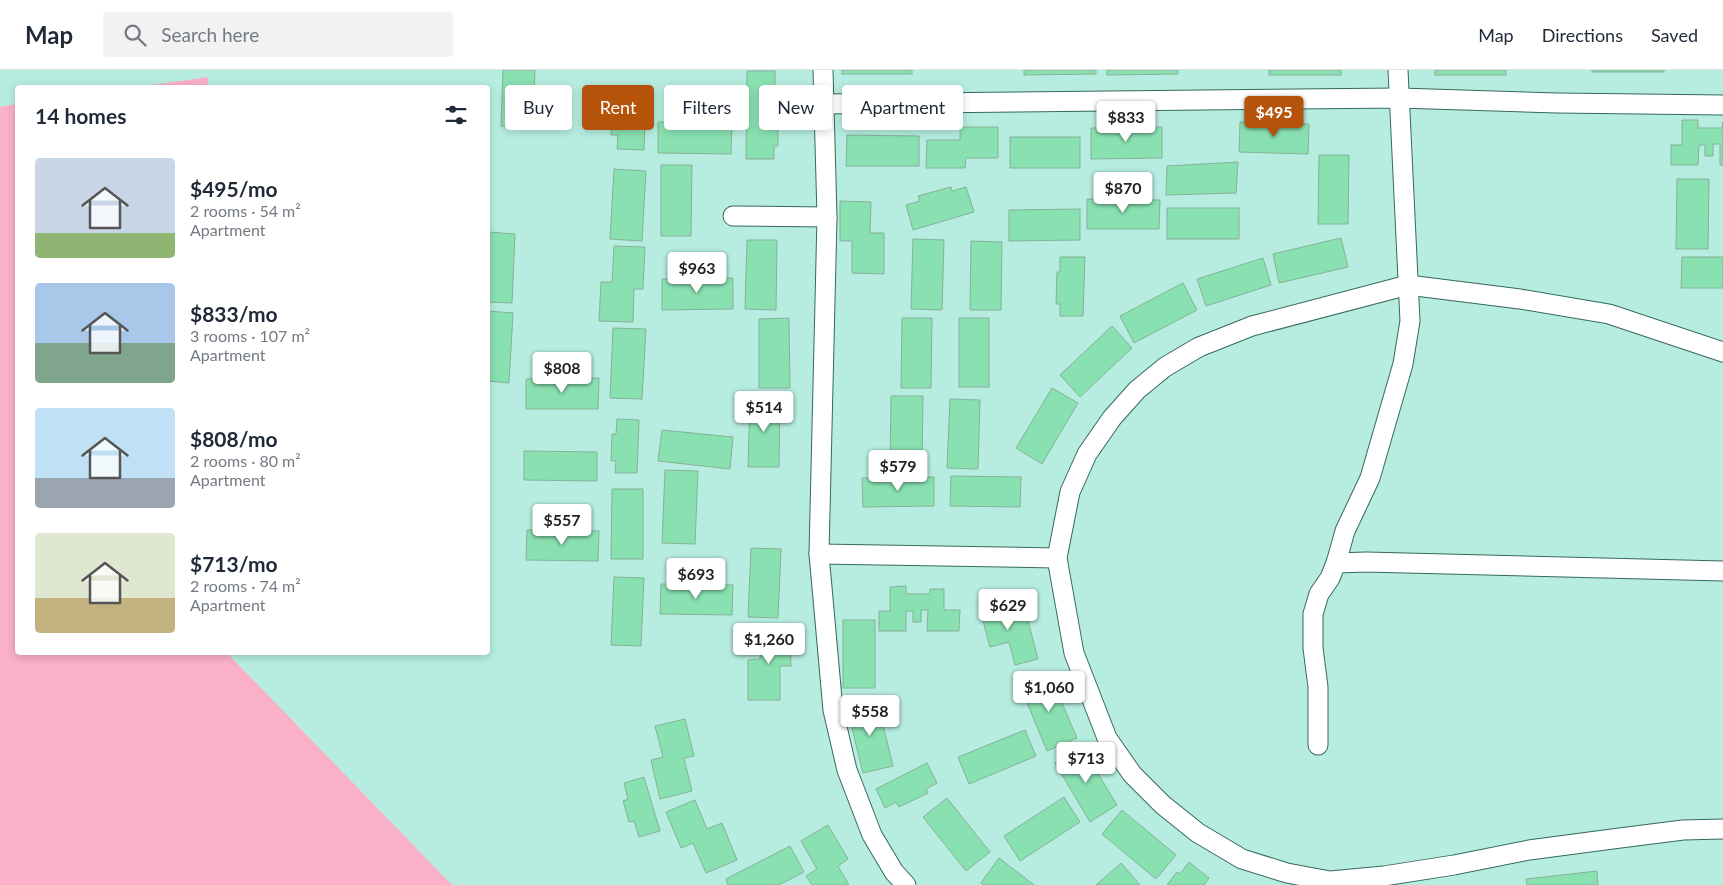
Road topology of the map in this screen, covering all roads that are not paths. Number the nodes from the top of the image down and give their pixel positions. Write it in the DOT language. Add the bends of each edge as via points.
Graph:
graph roads {
  1 [pos="823,70"];
  2 [pos="1398,70"];
  3 [pos="823,85"];
  4 [pos="1399,98"];
  5 [pos="832,104"];
  6 [pos="1723,105"];
  7 [pos="824,130"];
  8 [pos="733,216"];
  9 [pos="827,217"];
  10 [pos="1408,285"];
  11 [pos="1723,352"];
  12 [pos="819,554"];
  13 [pos="1057,558"];
  14 [pos="1336,563"];
  15 [pos="1723,571"];
  16 [pos="1318,744"];
  17 [pos="1723,829"];
  18 [pos="906,885"];
  1 -- 3 [label="street"];
  2 -- 4 [label="street"];
  4 -- 5 [label="street"];
  4 -- 6 [label="street"];
  4 -- 10 [label="street"];
  7 -- 9 [label="street"];
  8 -- 9 [label="street"];
  9 -- 12 [label="street"];
  10 -- 11 [label="street" via="1609,314"];
  10 -- 13 [label="street" via="1252,326 1199,347 1165,367 1137,390 1087,454 1070,492"];
  10 -- 14 [label="street" via="1410,321 1402,364 1370,478 1345,531"];
  12 -- 13 [label="street"];
  12 -- 18 [label="street" via="833,710 847,770 872,835 894,872"];
  13 -- 17 [label="street" via="1074,653 1107,738 1132,774 1163,805 1198,833 1242,859 1286,873 1330,881 1384,876 1529,850 1683,830"];
  14 -- 15 [label="street"];
  14 -- 16 [label="street" via="1319,594 1313,614"];
}
